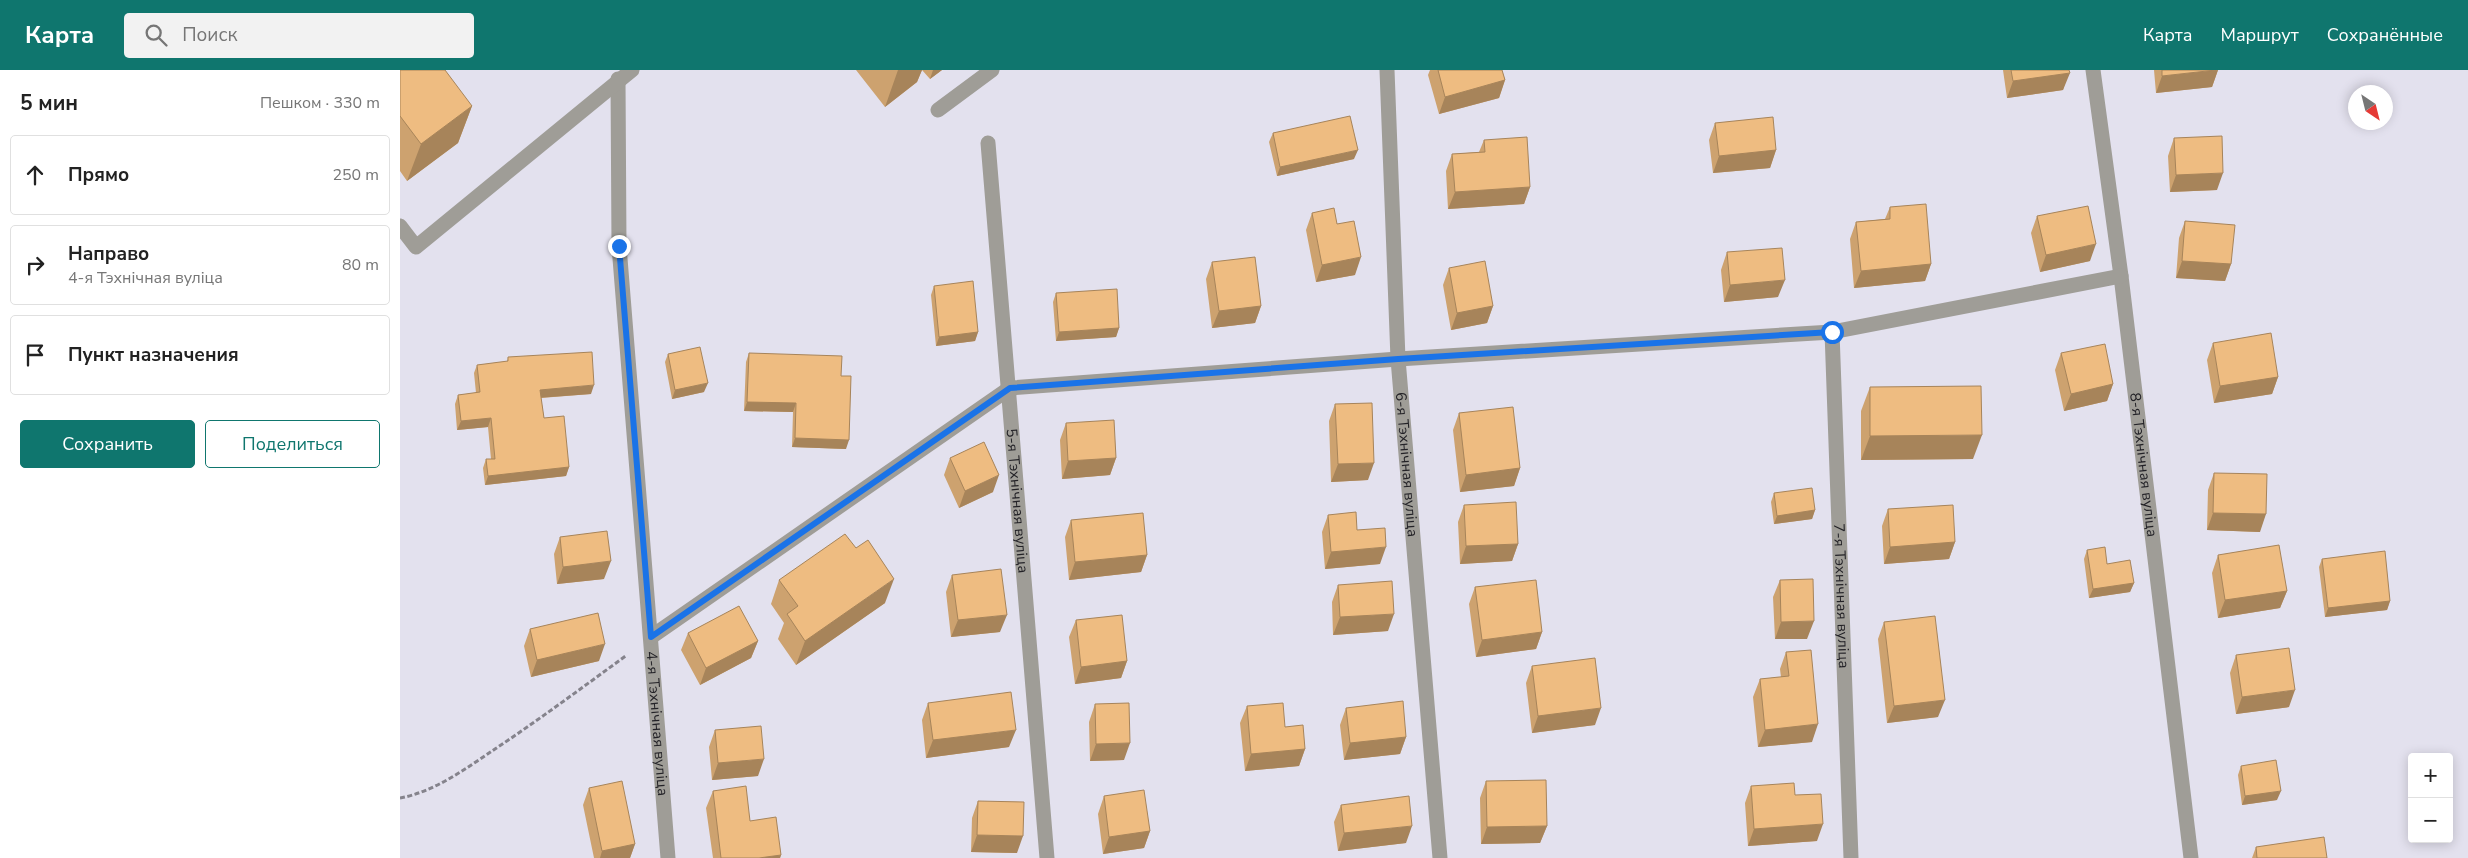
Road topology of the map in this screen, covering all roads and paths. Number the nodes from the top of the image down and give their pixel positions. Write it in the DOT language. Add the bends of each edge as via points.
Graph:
graph roads {
  1 [pos="632,70"];
  2 [pos="992,70"];
  3 [pos="1388,70"];
  4 [pos="2093,70"];
  5 [pos="618,79"];
  6 [pos="938,110"];
  7 [pos="988,144"];
  8 [pos="400,226"];
  9 [pos="2121,276"];
  10 [pos="1832,332"];
  11 [pos="1398,359"];
  12 [pos="1010,388"];
  13 [pos="651,637"];
  14 [pos="400,798"];
  15 [pos="668,858"];
  16 [pos="1047,858"];
  17 [pos="1440,858"];
  18 [pos="1851,858"];
  19 [pos="2191,858"];
  1 -- 5 [label="street"];
  2 -- 6 [label="street"];
  3 -- 11 [label="street, 6-я Тэхнічная вуліца"];
  4 -- 9 [label="street, 8-я Тэхнічная вуліца"];
  5 -- 8 [label="street" via="416,247"];
  5 -- 13 [label="street, 4-я Тэхнічная вуліца" via="619,246"];
  7 -- 12 [label="street, 5-я Тэхнічная вуліца"];
  9 -- 10 [label="street"];
  9 -- 19 [label="street, 8-я Тэхнічная вуліца"];
  10 -- 11 [label="street"];
  10 -- 18 [label="street, 7-я Тэхнічная вуліца"];
  11 -- 12 [label="street"];
  11 -- 17 [label="street, 6-я Тэхнічная вуліца"];
  12 -- 13 [label="street"];
  12 -- 16 [label="street, 5-я Тэхнічная вуліца"];
  13 -- 14 [label="path" via="467,768 414,795"];
  13 -- 15 [label="street, 4-я Тэхнічная вуліца"];
}
